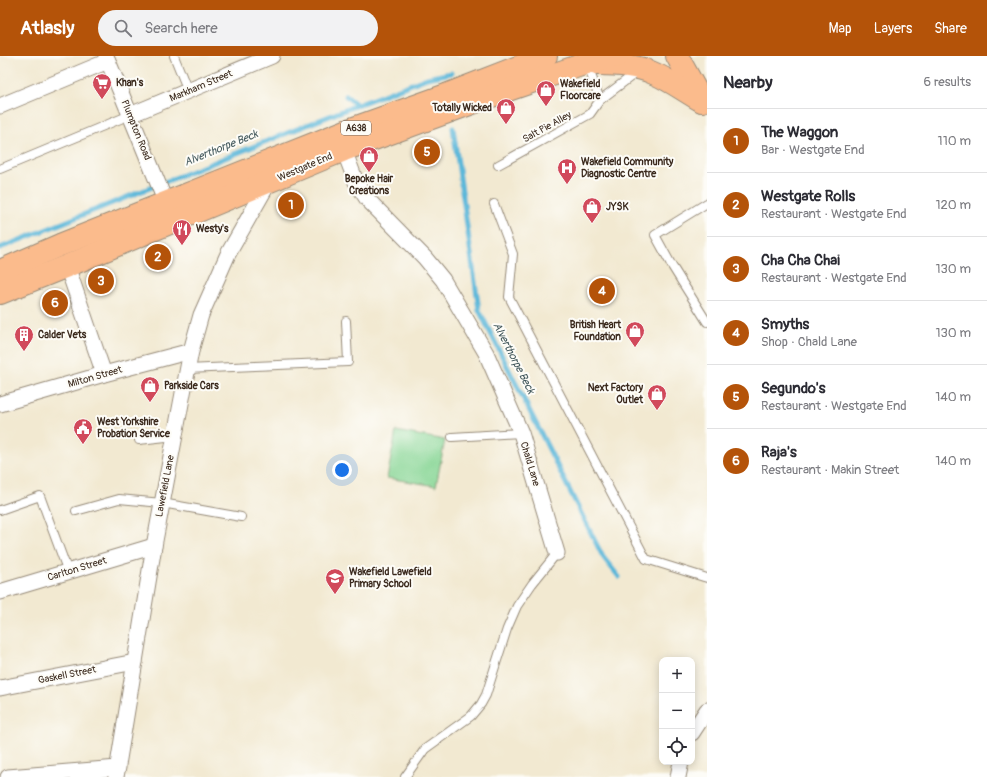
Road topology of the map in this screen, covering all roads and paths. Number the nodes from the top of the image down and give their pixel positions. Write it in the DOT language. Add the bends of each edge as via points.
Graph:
graph roads {
  1 [pos="174,56"];
  2 [pos="272,56"];
  3 [pos="544,56"];
  4 [pos="617,56"];
  5 [pos="677,56"];
  6 [pos="107,58"];
  7 [pos="244,61"];
  8 [pos="587,63"];
  9 [pos="641,69"];
  10 [pos="188,91"];
  11 [pos="600,100"];
  12 [pos="704,103"];
  13 [pos="0,106"];
  14 [pos="130,115"];
  15 [pos="344,150"];
  16 [pos="498,165"];
  17 [pos="0,169"];
  18 [pos="266,174"];
  19 [pos="165,200"];
  20 [pos="707,203"];
  21 [pos="494,204"];
  22 [pos="208,207"];
  23 [pos="67,266"];
  24 [pos="0,271"];
  25 [pos="0,293"];
  26 [pos="346,321"];
  27 [pos="707,322"];
  28 [pos="191,351"];
  29 [pos="187,369"];
  30 [pos="104,374"];
  31 [pos="0,404"];
  32 [pos="521,433"];
  33 [pos="175,436"];
  34 [pos="452,437"];
  35 [pos="139,440"];
  36 [pos="162,503"];
  37 [pos="0,510"];
  38 [pos="76,511"];
  39 [pos="241,517"];
  40 [pos="154,546"];
  41 [pos="557,553"];
  42 [pos="68,572"];
  43 [pos="707,578"];
  44 [pos="0,592"];
  45 [pos="135,662"];
  46 [pos="0,688"];
  47 [pos="707,710"];
  48 [pos="695,729"];
  49 [pos="680,765"];
  50 [pos="120,774"];
  51 [pos="8,777"];
  52 [pos="405,777"];
  53 [pos="678,777"];
  1 -- 10 [label="lane"];
  2 -- 7 [label="street, Markham Street"];
  3 -- 18 [label="highway, Westgate End / A638" via="351,129"];
  4 -- 8 [label="highway, Westgate End"];
  5 -- 12 [label="highway, A638"];
  6 -- 13 [label="street"];
  6 -- 14 [label="street, Plumpton Road"];
  7 -- 10 [label="street, Markham Street"];
  8 -- 9 [label="highway, A638" via="615,64"];
  8 -- 11 [label="lane"];
  8 -- 15 [label="highway, Westgate End / A638"];
  9 -- 11 [label="lane, Salt Pie Alley"];
  9 -- 12 [label="highway, A638" via="653,73"];
  10 -- 14 [label="street, Markham Street"];
  11 -- 16 [label="lane, Salt Pie Alley" via="590,114"];
  14 -- 17 [label="lane"];
  14 -- 19 [label="street, Plumpton Road"];
  15 -- 18 [label="highway, Westgate End / A638"];
  15 -- 32 [label="street, Chald Lane" via="356,182 367,199 444,280 486,353"];
  18 -- 19 [label="highway, Westgate End / A638"];
  18 -- 22 [label="highway, Westgate End / A638"];
  18 -- 28 [label="street, Lawefield Lane" via="201,315"];
  19 -- 22 [label="highway, A638" via="182,206"];
  19 -- 24 [label="highway, Westgate End / A638"];
  20 -- 27 [label="lane" via="655,235"];
  21 -- 43 [label="lane" via="513,254 509,297 646,558"];
  22 -- 23 [label="highway, Westgate End / A638"];
  23 -- 25 [label="highway, Westgate End / A638"];
  23 -- 30 [label="street"];
  26 -- 29 [label="lane" via="348,362"];
  28 -- 29 [label="street, Lawefield Lane"];
  28 -- 30 [label="street, Milton Street"];
  29 -- 33 [label="street, Lawefield Lane"];
  30 -- 31 [label="street, Milton Street"];
  32 -- 34 [label="lane"];
  32 -- 41 [label="street, Chald Lane"];
  33 -- 35 [label="lane"];
  33 -- 36 [label="street, Lawefield Lane"];
  36 -- 38 [label="lane" via="118,499"];
  36 -- 39 [label="lane"];
  36 -- 40 [label="street, Lawefield Lane"];
  37 -- 42 [label="lane" via="40,496"];
  40 -- 42 [label="street, Carlton Street"];
  40 -- 45 [label="street, Lawefield Lane"];
  41 -- 52 [label="lane, Chald Lane" via="516,606 481,704 471,716 426,749"];
  42 -- 44 [label="street, Carlton Street"];
  45 -- 46 [label="street, Gaskell Street"];
  45 -- 50 [label="street, Lawefield Lane"];
  47 -- 48 [label="street"];
  49 -- 53 [label="street"];
  50 -- 51 [label="street"];
}
